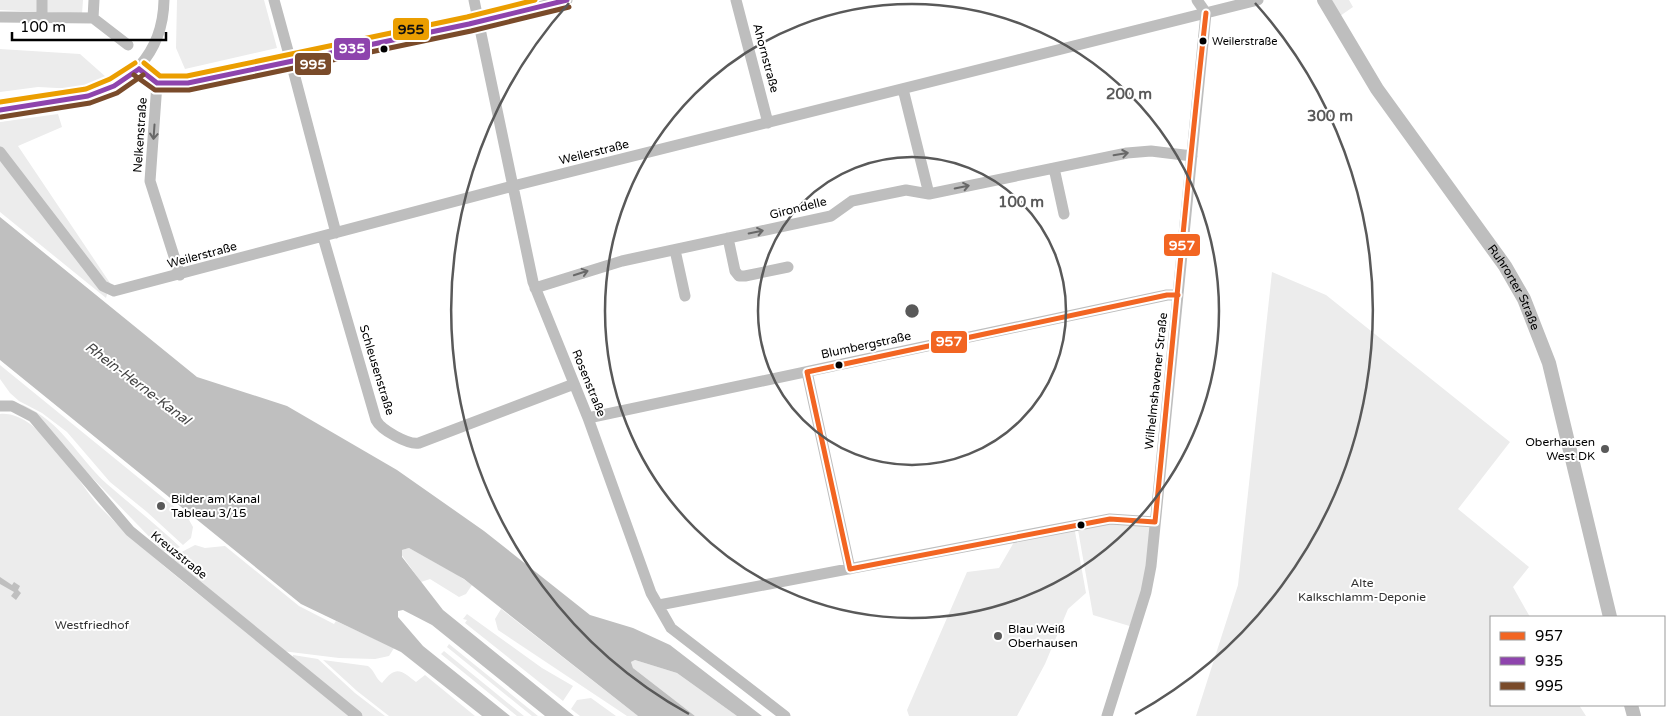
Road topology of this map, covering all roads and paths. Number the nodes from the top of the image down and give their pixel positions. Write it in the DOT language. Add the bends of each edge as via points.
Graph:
graph roads {
  1 [pos="42,0"];
  2 [pos="94,0"];
  3 [pos="164,0"];
  4 [pos="274,0"];
  5 [pos="474,0"];
  6 [pos="567,0"];
  7 [pos="736,0"];
  8 [pos="1197,0"];
  9 [pos="1258,0"];
  10 [pos="1324,0"];
  11 [pos="1206,13"];
  12 [pos="0,17"];
  13 [pos="42,17"];
  14 [pos="93,18"];
  15 [pos="478,21"];
  16 [pos="128,45"];
  17 [pos="289,56"];
  18 [pos="139,69"];
  19 [pos="157,83"];
  20 [pos="903,89"];
  21 [pos="0,110"];
  22 [pos="768,123"];
  23 [pos="0,152"];
  24 [pos="1192,156"];
  25 [pos="1054,168"];
  26 [pos="513,186"];
  27 [pos="929,194"];
  28 [pos="1064,214"];
  29 [pos="336,233"];
  30 [pos="323,237"];
  31 [pos="728,238"];
  32 [pos="675,250"];
  33 [pos="788,267"];
  34 [pos="180,275"];
  35 [pos="535,288"];
  36 [pos="1178,295"];
  37 [pos="685,296"];
  38 [pos="807,372"];
  39 [pos="574,384"];
  40 [pos="0,406"];
  41 [pos="588,418"];
  42 [pos="1155,522"];
  43 [pos="850,569"];
  44 [pos="659,605"];
  45 [pos="1610,616"];
  46 [pos="356,716"];
  47 [pos="785,716"];
  48 [pos="1107,716"];
  1 -- 13 [label="street"];
  2 -- 14 [label="street"];
  3 -- 18 [label="street" via="161,26 150,53"];
  4 -- 17 [label="street"];
  5 -- 15 [label="street, Rosenstraße"];
  6 -- 15 [label="street"];
  7 -- 22 [label="street, Ahornstraße"];
  8 -- 11 [label="street"];
  9 -- 11 [label="street, Weilerstraße"];
  10 -- 45 [label="main road, Ruhrorter Straße" via="1387,104 1485,237 1524,299 1549,363"];
  11 -- 20 [label="street, Weilerstraße"];
  11 -- 24 [label="street, Wilhelmshavener Straße"];
  12 -- 13 [label="street"];
  13 -- 14 [label="street"];
  14 -- 16 [label="street"];
  15 -- 17 [label="street"];
  15 -- 26 [label="street, Rosenstraße"];
  17 -- 19 [label="street" via="188,83"];
  17 -- 29 [label="street"];
  18 -- 19 [label="street"];
  18 -- 21 [label="street" via="109,89 88,96"];
  19 -- 34 [label="street, Nelkenstraße, one-way" via="150,180"];
  20 -- 22 [label="street, Weilerstraße"];
  20 -- 27 [label="street"];
  22 -- 26 [label="street, Weilerstraße"];
  23 -- 34 [label="street, Weilerstraße" via="107,289 118,291"];
  25 -- 24 [label="street, Girondelle, one-way" via="1134,152"];
  24 -- 36 [label="street, Wilhelmshavener Straße"];
  27 -- 25 [label="street, Girondelle, one-way"];
  25 -- 28 [label="street"];
  26 -- 29 [label="street, Weilerstraße"];
  26 -- 35 [label="street, Rosenstraße"];
  31 -- 27 [label="street, Girondelle, one-way" via="831,216 852,201 906,190"];
  29 -- 30 [label="street, Weilerstraße"];
  30 -- 34 [label="street, Weilerstraße"];
  30 -- 39 [label="street, Schleusenstraße" via="380,426 410,443 419,443"];
  31 -- 32 [label="street, Girondelle"];
  31 -- 33 [label="street" via="739,276"];
  35 -- 32 [label="street, Girondelle, one-way" via="614,263"];
  32 -- 37 [label="street"];
  35 -- 39 [label="street, Rosenstraße"];
  36 -- 38 [label="street, Blumbergstraße"];
  36 -- 42 [label="street, Wilhelmshavener Straße"];
  38 -- 41 [label="street, Blumbergstraße"];
  38 -- 43 [label="street"];
  39 -- 41 [label="street, Rosenstraße"];
  40 -- 46 [label="street, Kreuzstraße" via="12,406 33,416 130,531"];
  41 -- 44 [label="street, Rosenstraße" via="651,593"];
  42 -- 43 [label="street" via="1110,519"];
  42 -- 48 [label="street, Wilhelmshavener Straße" via="1149,579"];
  43 -- 44 [label="street"];
  44 -- 47 [label="street, Rosenstraße" via="670,628"];
}
